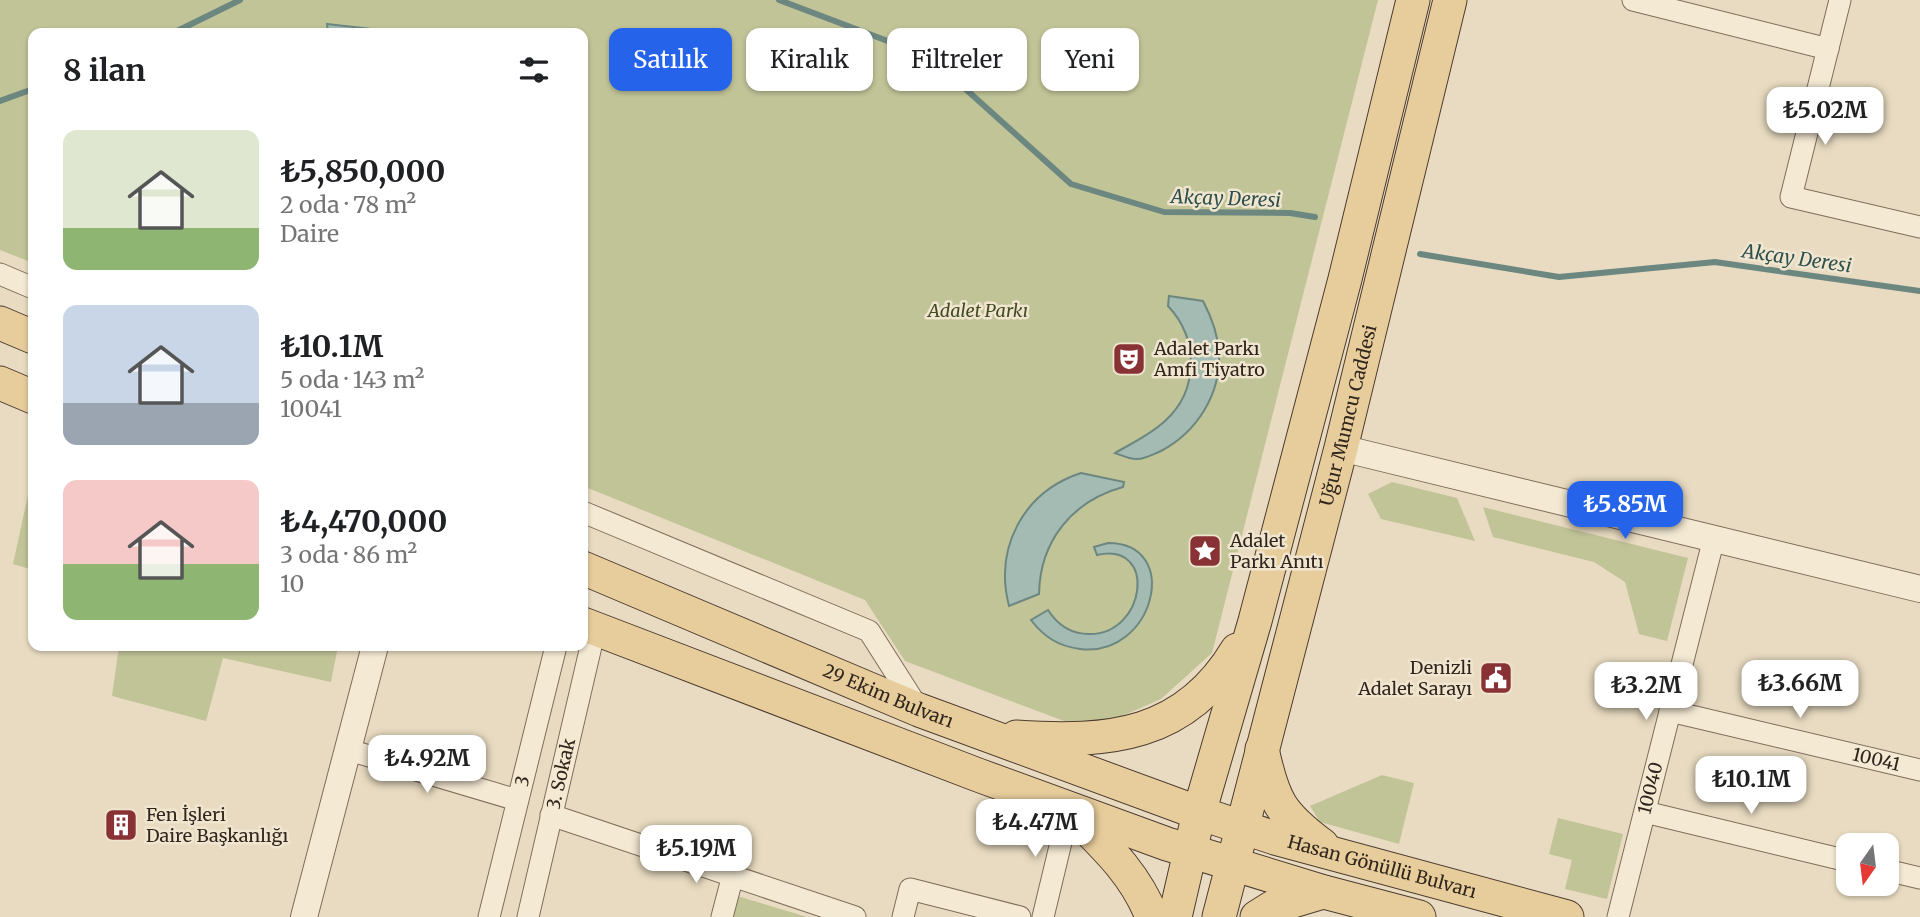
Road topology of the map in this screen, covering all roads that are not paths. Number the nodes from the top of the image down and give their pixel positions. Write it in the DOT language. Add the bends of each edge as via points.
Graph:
graph roads {
  1 [pos="1413,0"];
  2 [pos="1450,0"];
  3 [pos="1633,0"];
  4 [pos="1840,0"];
  5 [pos="1828,48"];
  6 [pos="1920,227"];
  7 [pos="0,274"];
  8 [pos="28,286"];
  9 [pos="0,323"];
  10 [pos="28,335"];
  11 [pos="0,383"];
  12 [pos="28,395"];
  13 [pos="1341,448"];
  14 [pos="588,514"];
  15 [pos="1714,538"];
  16 [pos="588,570"];
  17 [pos="1920,589"];
  18 [pos="1255,621"];
  19 [pos="589,626"];
  20 [pos="374,651"];
  21 [pos="555,651"];
  22 [pos="584,651"];
  23 [pos="919,710"];
  24 [pos="1670,711"];
  25 [pos="984,736"];
  26 [pos="1262,747"];
  27 [pos="349,750"];
  28 [pos="1920,770"];
  29 [pos="517,800"];
  30 [pos="1069,809"];
  31 [pos="1645,812"];
  32 [pos="1199,813"];
  33 [pos="551,814"];
  34 [pos="1240,828"];
  35 [pos="1190,851"];
  36 [pos="1336,854"];
  37 [pos="1836,858"];
  38 [pos="1231,865"];
  39 [pos="1899,873"];
  40 [pos="733,876"];
  41 [pos="1920,878"];
  42 [pos="1324,892"];
  43 [pos="304,917"];
  44 [pos="489,917"];
  45 [pos="528,917"];
  46 [pos="722,917"];
  47 [pos="856,917"];
  48 [pos="903,917"];
  49 [pos="1020,917"];
  50 [pos="1043,917"];
  51 [pos="1152,917"];
  52 [pos="1175,917"];
  53 [pos="1219,917"];
  54 [pos="1257,917"];
  55 [pos="1419,917"];
  56 [pos="1567,917"];
  57 [pos="1618,917"];
  1 -- 18 [label="main road, Uğur Mumcu Caddesi"];
  2 -- 13 [label="main road, Uğur Mumcu Caddesi"];
  3 -- 5 [label="street"];
  4 -- 5 [label="street"];
  5 -- 6 [label="street" via="1791,197"];
  7 -- 8 [label="street"];
  9 -- 10 [label="main road"];
  11 -- 12 [label="main road"];
  13 -- 15 [label="street"];
  13 -- 26 [label="main road, Uğur Mumcu Caddesi"];
  14 -- 23 [label="street" via="869,631"];
  15 -- 17 [label="street"];
  15 -- 24 [label="street, 10040"];
  16 -- 23 [label="main road, 29 Ekim Bulvarı"];
  18 -- 25 [label="main road" via="1215,684 1161,722 1087,739"];
  18 -- 32 [label="main road, Uğur Mumcu Caddesi"];
  19 -- 30 [label="main road"];
  20 -- 27 [label="street"];
  21 -- 29 [label="street, 3"];
  22 -- 33 [label="street, 3. Sokak"];
  23 -- 25 [label="main road, 29 Ekim Bulvarı"];
  24 -- 28 [label="street, 10041"];
  24 -- 31 [label="street, 10040"];
  25 -- 32 [label="main road, 29 Ekim Bulvarı"];
  26 -- 34 [label="main road, Uğur Mumcu Caddesi"];
  26 -- 36 [label="main road" via="1271,789 1280,805 1291,820"];
  27 -- 29 [label="street"];
  27 -- 43 [label="street"];
  29 -- 44 [label="street, 3"];
  30 -- 35 [label="main road"];
  30 -- 50 [label="street"];
  30 -- 51 [label="main road" via="1124,865"];
  31 -- 37 [label="street"];
  31 -- 57 [label="street, 10040"];
  32 -- 34 [label="main road, Hasan Gönüllü Bulvarı"];
  32 -- 35 [label="main road, Uğur Mumcu Caddesi"];
  33 -- 40 [label="street"];
  33 -- 45 [label="street, 3. Sokak"];
  34 -- 36 [label="main road, Hasan Gönüllü Bulvarı"];
  34 -- 38 [label="main road, Uğur Mumcu Caddesi"];
  35 -- 38 [label="main road"];
  35 -- 52 [label="main road, Uğur Mumcu Caddesi"];
  36 -- 56 [label="main road, Hasan Gönüllü Bulvarı"];
  38 -- 42 [label="main road"];
  38 -- 53 [label="main road, Uğur Mumcu Caddesi"];
  39 -- 41 [label="street"];
  40 -- 46 [label="street"];
  40 -- 47 [label="street"];
  42 -- 54 [label="main road" via="1273,907"];
  42 -- 55 [label="main road"];
  48 -- 49 [label="street" via="910,889"];
}
